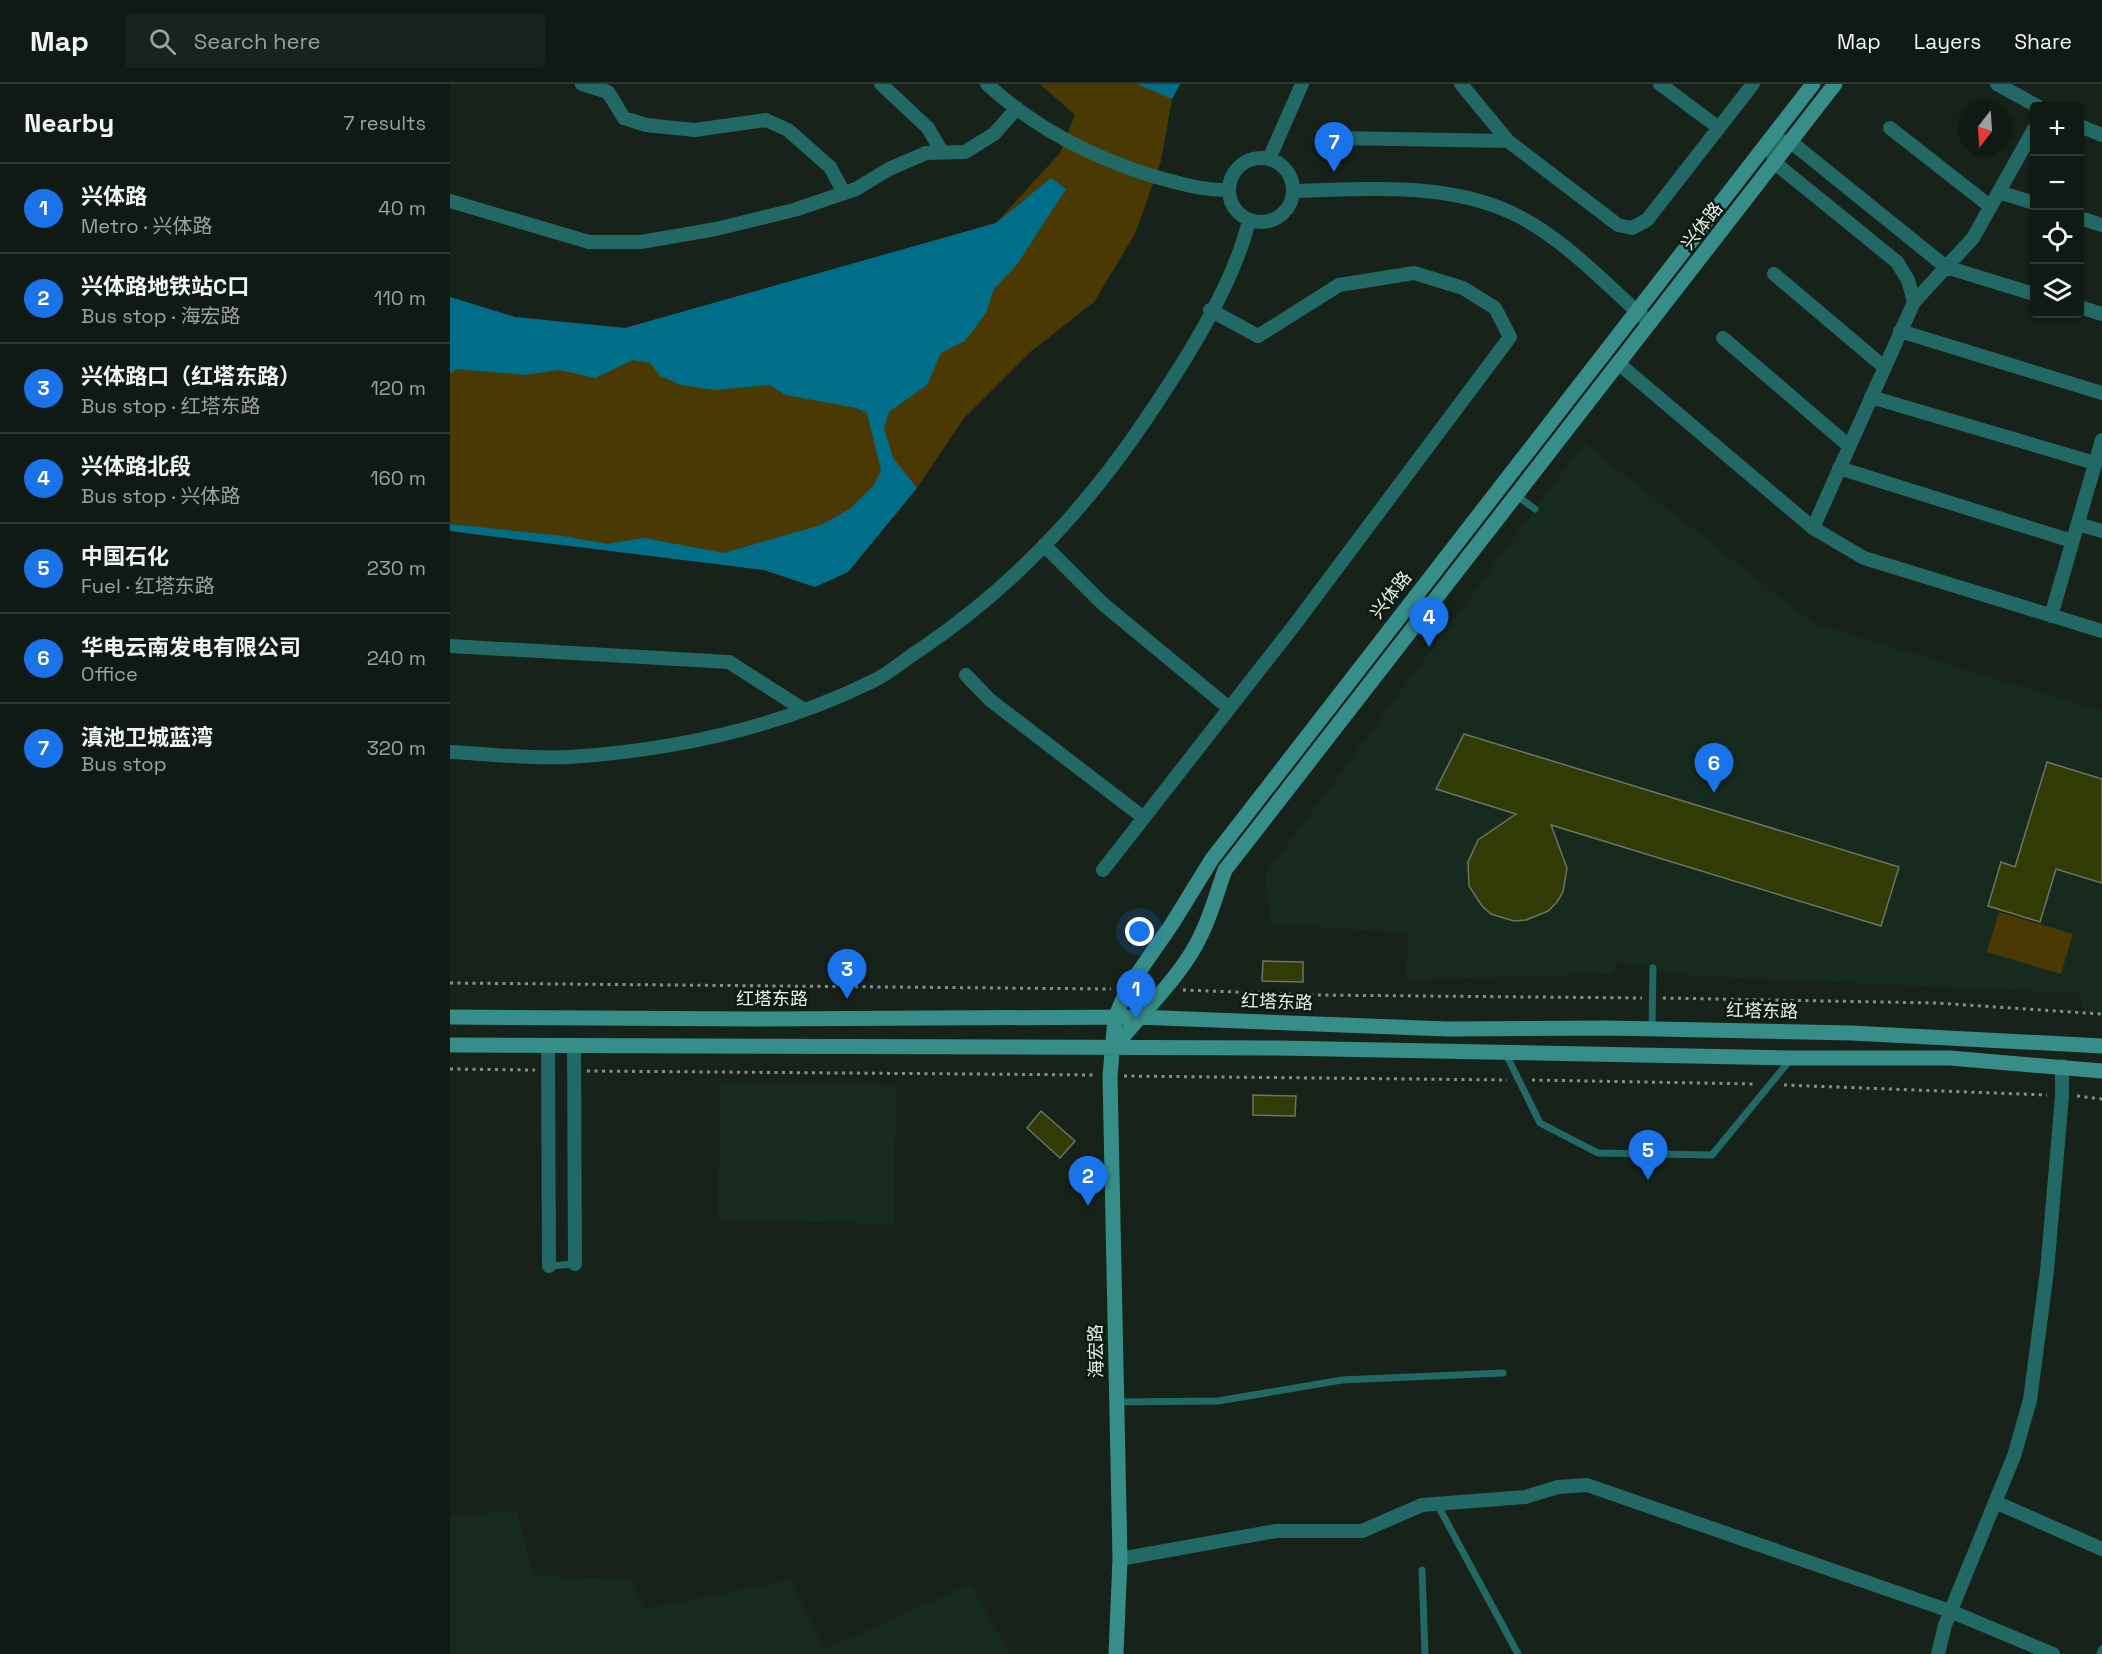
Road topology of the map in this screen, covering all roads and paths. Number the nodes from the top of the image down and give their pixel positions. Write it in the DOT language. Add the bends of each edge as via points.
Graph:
graph roads {
  1 [pos="582,84"];
  2 [pos="880,84"];
  3 [pos="987,84"];
  4 [pos="1302,84"];
  5 [pos="1461,84"];
  6 [pos="1660,84"];
  7 [pos="1753,84"];
  8 [pos="1813,84"];
  9 [pos="1835,84"];
  10 [pos="1997,84"];
  11 [pos="2030,102"];
  12 [pos="1017,108"];
  13 [pos="1719,128"];
  14 [pos="1890,128"];
  15 [pos="2084,128"];
  16 [pos="2102,135"];
  17 [pos="2030,136"];
  18 [pos="1338,138"];
  19 [pos="1770,140"];
  20 [pos="1508,141"];
  21 [pos="1791,142"];
  22 [pos="942,152"];
  23 [pos="1269,159"];
  24 [pos="1775,163"];
  25 [pos="1228,190"];
  26 [pos="1293,191"];
  27 [pos="1999,192"];
  28 [pos="844,193"];
  29 [pos="450,201"];
  30 [pos="2030,202"];
  31 [pos="1990,207"];
  32 [pos="1249,220"];
  33 [pos="2084,220"];
  34 [pos="2102,225"];
  35 [pos="1946,267"];
  36 [pos="1774,274"];
  37 [pos="2030,293"];
  38 [pos="1914,302"];
  39 [pos="2084,309"];
  40 [pos="1210,310"];
  41 [pos="1637,312"];
  42 [pos="2102,314"];
  43 [pos="1650,323"];
  44 [pos="1900,331"];
  45 [pos="1723,338"];
  46 [pos="1618,363"];
  47 [pos="1884,367"];
  48 [pos="2102,393"];
  49 [pos="1870,397"];
  50 [pos="2101,445"];
  51 [pos="1849,446"];
  52 [pos="2095,463"];
  53 [pos="1839,468"];
  54 [pos="1501,484"];
  55 [pos="1515,495"];
  56 [pos="1535,509"];
  57 [pos="2078,524"];
  58 [pos="1813,528"];
  59 [pos="2102,531"];
  60 [pos="2073,541"];
  61 [pos="1044,545"];
  62 [pos="2051,616"];
  63 [pos="2102,631"];
  64 [pos="450,646"];
  65 [pos="966,675"];
  66 [pos="1229,708"];
  67 [pos="804,710"];
  68 [pos="450,752"];
  69 [pos="1144,818"];
  70 [pos="1103,870"];
  71 [pos="1653,968"];
  72 [pos="450,982"];
  73 [pos="1127,989"];
  74 [pos="1164,990"];
  75 [pos="1652,998"];
  76 [pos="2102,1014"];
  77 [pos="450,1017"];
  78 [pos="1137,1017"];
  79 [pos="1114,1018"];
  80 [pos="1652,1028"];
  81 [pos="450,1045"];
  82 [pos="574,1045"];
  83 [pos="548,1046"];
  84 [pos="2102,1046"];
  85 [pos="1114,1048"];
  86 [pos="1505,1052"];
  87 [pos="1792,1058"];
  88 [pos="2061,1066"];
  89 [pos="450,1069"];
  90 [pos="548,1070"];
  91 [pos="574,1070"];
  92 [pos="2102,1071"];
  93 [pos="1110,1076"];
  94 [pos="1517,1080"];
  95 [pos="1767,1085"];
  96 [pos="2062,1096"];
  97 [pos="2102,1099"];
  98 [pos="575,1264"];
  99 [pos="549,1266"];
  100 [pos="1503,1373"];
  101 [pos="1117,1402"];
  102 [pos="1995,1502"];
  103 [pos="1437,1504"];
  104 [pos="2102,1549"];
  105 [pos="1120,1559"];
  106 [pos="1422,1569"];
  107 [pos="1950,1611"];
  108 [pos="2102,1649"];
  109 [pos="1116,1654"];
  110 [pos="1425,1654"];
  111 [pos="1518,1654"];
  112 [pos="1938,1654"];
  113 [pos="2053,1654"];
  114 [pos="2100,1654"];
  1 -- 28 [label="street" via="608,92 624,118 646,125 695,130 766,120 788,130 830,167"];
  2 -- 22 [label="street" via="928,128"];
  3 -- 12 [label="street"];
  4 -- 23 [label="street"];
  5 -- 20 [label="street"];
  6 -- 13 [label="street"];
  7 -- 13 [label="street"];
  8 -- 19 [label="main road, 兴体路"];
  9 -- 21 [label="main road, 兴体路"];
  10 -- 11 [label="street"];
  12 -- 22 [label="street" via="994,134 965,152"];
  12 -- 25 [label="street" via="1073,146 1116,165 1202,190"];
  13 -- 20 [label="street" via="1647,220 1632,228 1618,225"];
  14 -- 31 [label="street"];
  15 -- 16 [label="street"];
  17 -- 27 [label="street"];
  18 -- 20 [label="street"];
  19 -- 21 [label="street"];
  19 -- 24 [label="street"];
  19 -- 41 [label="main road, 兴体路"];
  21 -- 24 [label="main road, 兴体路"];
  21 -- 35 [label="street"];
  22 -- 28 [label="street" via="926,153"];
  23 -- 25 [label="street" via="1249,160 1238,168"];
  23 -- 26 [label="street" via="1286,170"];
  24 -- 38 [label="street" via="1897,262 1908,280"];
  24 -- 43 [label="main road, 兴体路"];
  25 -- 32 [label="street" via="1234,208"];
  26 -- 32 [label="street" via="1284,213 1260,222"];
  26 -- 41 [label="street" via="1381,189 1459,195 1511,213 1556,241"];
  27 -- 30 [label="street"];
  27 -- 31 [label="street"];
  28 -- 29 [label="street" via="716,229 641,242 589,242"];
  31 -- 35 [label="street" via="1973,238"];
  32 -- 40 [label="street" via="1243,246"];
  33 -- 34 [label="street"];
  35 -- 37 [label="street"];
  35 -- 38 [label="street"];
  36 -- 47 [label="street"];
  38 -- 44 [label="street"];
  39 -- 42 [label="street"];
  40 -- 61 [label="street" via="1170,384 1115,466"];
  40 -- 66 [label="street" via="1258,336 1339,285 1414,273 1463,288 1496,308 1510,337"];
  41 -- 43 [label="street"];
  41 -- 54 [label="main road, 兴体路"];
  43 -- 46 [label="main road, 兴体路"];
  44 -- 47 [label="street"];
  44 -- 48 [label="street"];
  45 -- 51 [label="street"];
  46 -- 55 [label="main road, 兴体路"];
  46 -- 58 [label="street"];
  47 -- 49 [label="street"];
  49 -- 51 [label="street"];
  49 -- 52 [label="street"];
  50 -- 52 [label="street"];
  51 -- 53 [label="street"];
  52 -- 57 [label="street"];
  53 -- 58 [label="street"];
  53 -- 60 [label="street"];
  54 -- 55 [label="main road"];
  54 -- 73 [label="main road, 兴体路" via="1212,859"];
  55 -- 56 [label="lane"];
  55 -- 74 [label="main road, 兴体路" via="1225,870 1201,937"];
  57 -- 59 [label="street"];
  57 -- 60 [label="street"];
  58 -- 62 [label="street" via="1864,558"];
  60 -- 62 [label="street"];
  61 -- 66 [label="street" via="1103,604"];
  61 -- 67 [label="street" via="1023,569 931,642 875,680"];
  62 -- 63 [label="street"];
  64 -- 67 [label="street" via="729,662"];
  65 -- 69 [label="street" via="990,700"];
  66 -- 69 [label="street"];
  67 -- 68 [label="street" via="654,747 568,757"];
  69 -- 70 [label="street"];
  71 -- 75 [label="lane"];
  72 -- 73 [label="path"];
  73 -- 79 [label="main road, 兴体路"];
  74 -- 75 [label="path"];
  74 -- 78 [label="main road, 兴体路"];
  75 -- 76 [label="path" via="1936,1003"];
  75 -- 80 [label="lane"];
  77 -- 79 [label="main road, 红塔东路"];
  78 -- 79 [label="main road, 红塔东路"];
  78 -- 80 [label="main road, 红塔东路" via="1447,1029"];
  78 -- 85 [label="main road, 兴体路"];
  79 -- 85 [label="main road, 兴体路"];
  80 -- 84 [label="main road, 红塔东路"];
  81 -- 83 [label="main road"];
  82 -- 83 [label="main road"];
  82 -- 85 [label="main road"];
  82 -- 91 [label="street"];
  83 -- 90 [label="street"];
  85 -- 86 [label="main road"];
  85 -- 93 [label="main road, 海宏路"];
  86 -- 87 [label="main road"];
  86 -- 94 [label="lane"];
  87 -- 88 [label="main road" via="1950,1058"];
  87 -- 95 [label="lane"];
  88 -- 92 [label="main road"];
  88 -- 96 [label="street"];
  89 -- 90 [label="path"];
  90 -- 99 [label="street"];
  91 -- 93 [label="path"];
  91 -- 98 [label="street"];
  93 -- 94 [label="path"];
  93 -- 101 [label="main road, 海宏路"];
  94 -- 95 [label="path"];
  94 -- 95 [label="lane" via="1540,1123 1598,1153 1712,1155"];
  95 -- 96 [label="path"];
  96 -- 97 [label="path"];
  96 -- 102 [label="street" via="2048,1271 2030,1400 2014,1456"];
  98 -- 99 [label="lane"];
  100 -- 101 [label="lane" via="1342,1380 1218,1401"];
  101 -- 105 [label="main road, 海宏路"];
  102 -- 104 [label="street"];
  102 -- 107 [label="street"];
  103 -- 105 [label="street" via="1422,1505 1362,1531 1276,1531"];
  103 -- 107 [label="street" via="1525,1497 1558,1487 1587,1485"];
  103 -- 111 [label="lane"];
  105 -- 109 [label="main road, 海宏路"];
  106 -- 110 [label="lane"];
  107 -- 112 [label="street"];
  107 -- 113 [label="street"];
  108 -- 114 [label="lane"];
}
